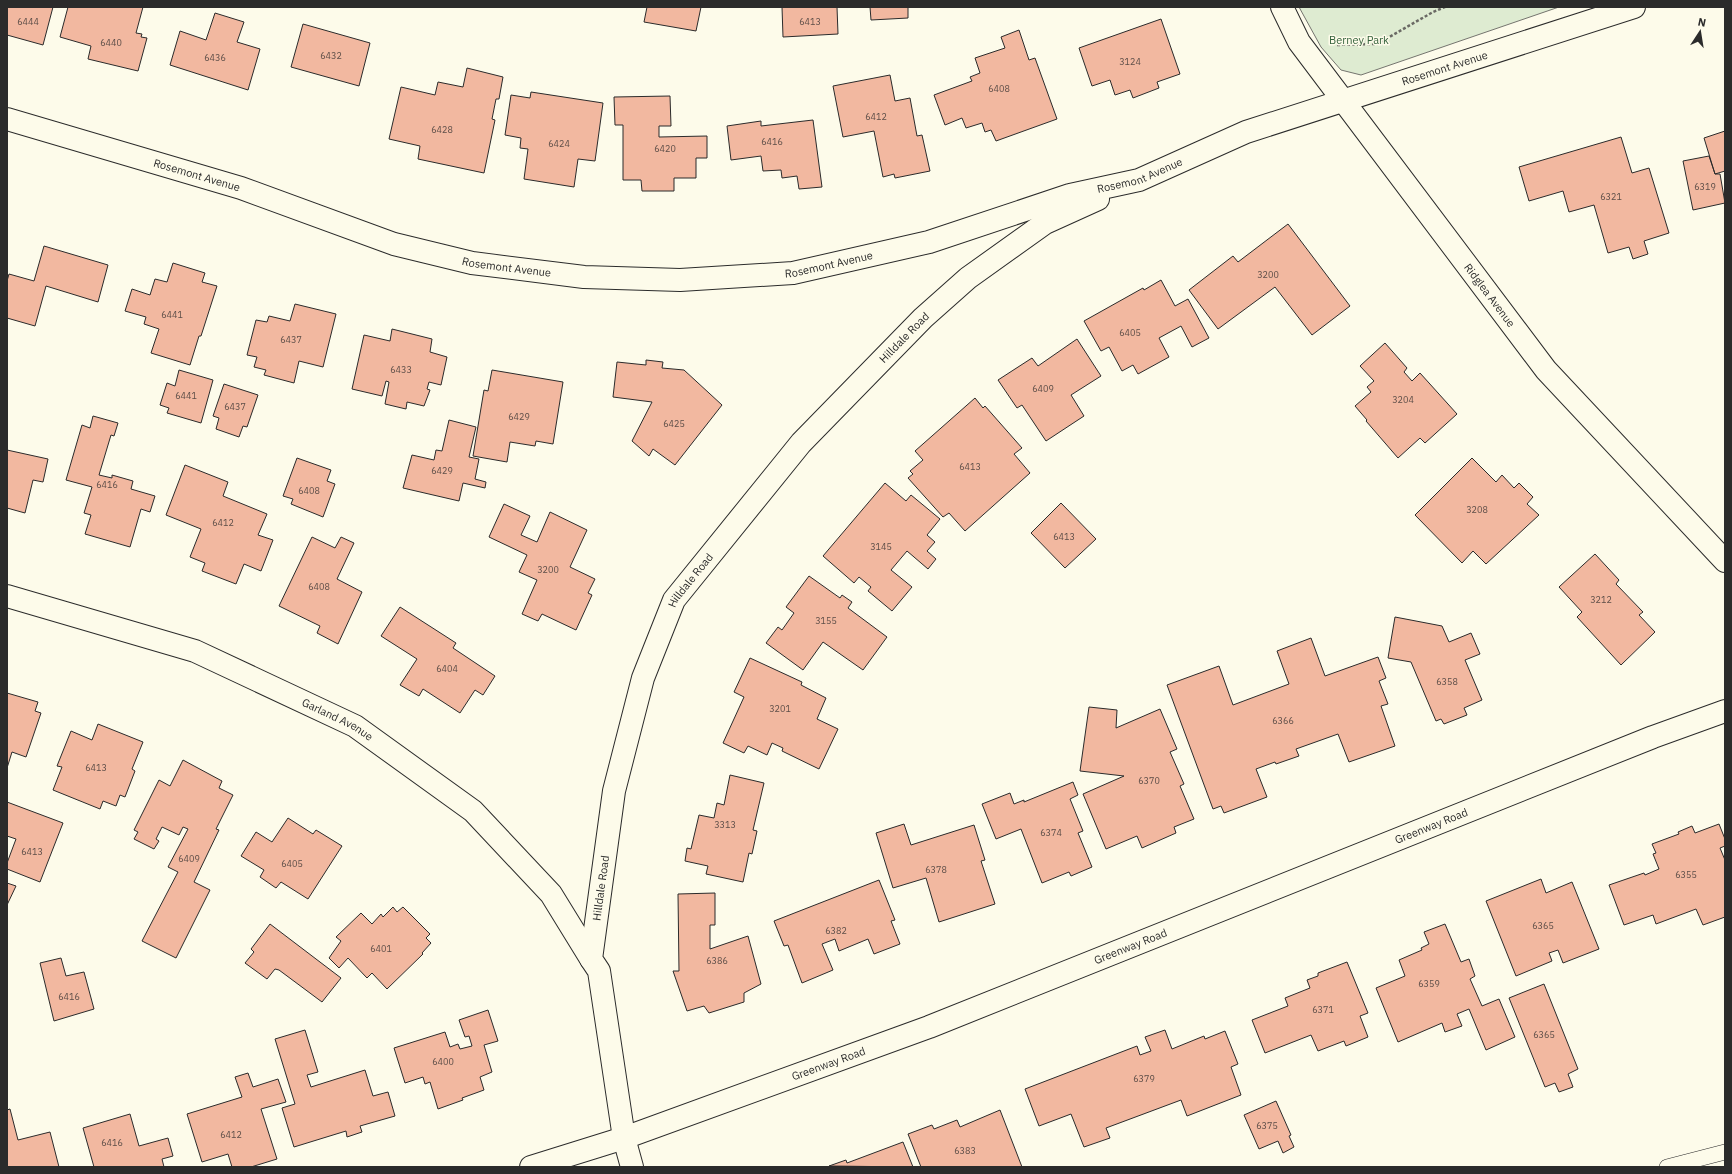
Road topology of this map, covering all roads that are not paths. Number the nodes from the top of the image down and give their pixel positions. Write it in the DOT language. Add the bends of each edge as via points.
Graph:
graph roads {
  1 [pos="1282,7"];
  2 [pos="1634,7"];
  3 [pos="1342,101"];
  4 [pos="7,119"];
  5 [pos="1139,180"];
  6 [pos="1725,561"];
  7 [pos="7,596"];
  8 [pos="1725,711"];
  9 [pos="591,958"];
  10 [pos="624,1138"];
  11 [pos="1725,1152"];
  12 [pos="531,1167"];
  13 [pos="632,1167"];
  14 [pos="1666,1167"];
  1 -- 3 [label="street, Ridglea Avenue" via="1299,42"];
  2 -- 3 [label="street, Rosemont Avenue"];
  3 -- 5 [label="street, Rosemont Avenue" via="1246,132"];
  3 -- 6 [label="street, Ridglea Avenue" via="1546,370"];
  4 -- 5 [label="street, Rosemont Avenue" via="241,188 394,244 472,263 584,277 680,280 793,273 929,242 1070,195"];
  5 -- 9 [label="street, Hilldale Road" via="1045,223 968,278 923,318 801,443 674,600 643,678 614,791"];
  7 -- 9 [label="street, Garland Avenue" via="195,651 355,726 473,811 551,894"];
  8 -- 10 [label="street, Greenway Road" via="1646,740 929,1027"];
  9 -- 10 [label="street" via="599,972"];
  10 -- 12 [label="street, Greenway Road"];
  10 -- 13 [label="street"];
  11 -- 14 [label="lane"];
}
